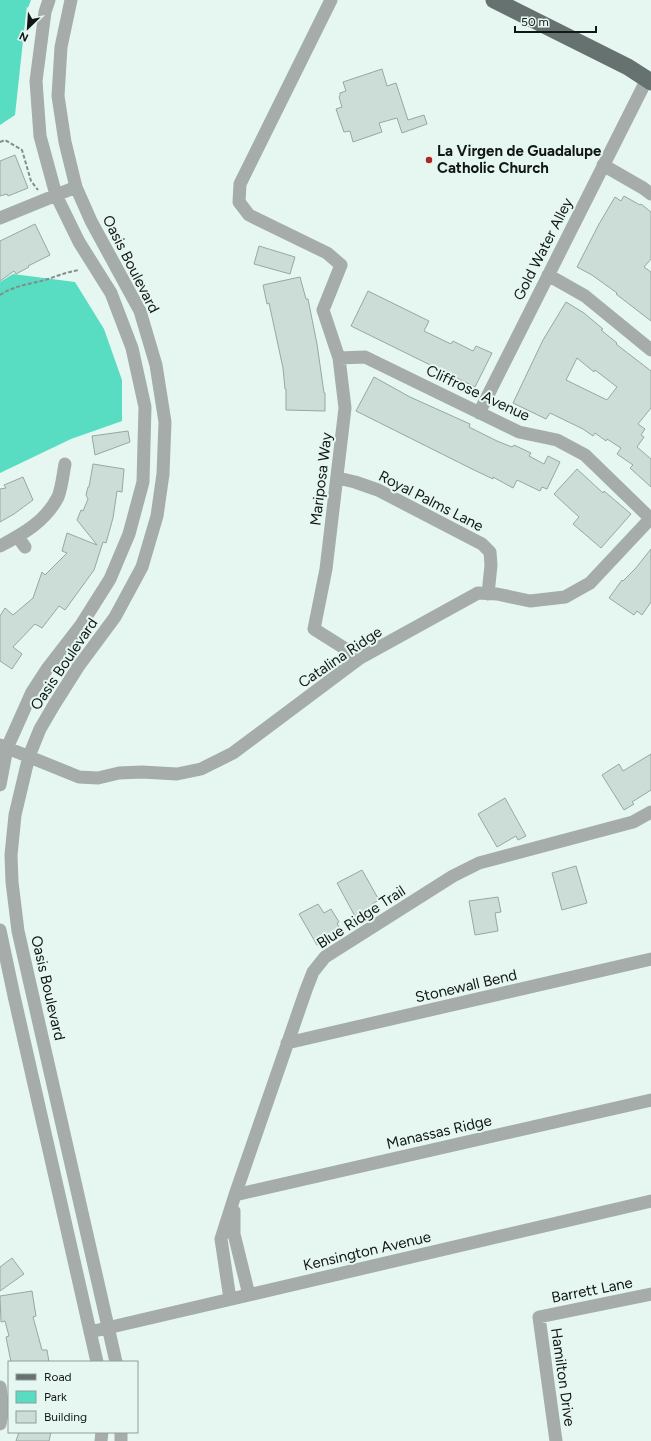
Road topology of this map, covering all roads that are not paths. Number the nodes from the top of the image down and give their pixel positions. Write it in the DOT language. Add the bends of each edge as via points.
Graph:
graph roads {
  1 [pos="49,0"];
  2 [pos="71,0"];
  3 [pos="331,0"];
  4 [pos="494,0"];
  5 [pos="649,80"];
  6 [pos="603,165"];
  7 [pos="76,187"];
  8 [pos="651,194"];
  9 [pos="51,197"];
  10 [pos="0,218"];
  11 [pos="548,275"];
  12 [pos="651,350"];
  13 [pos="339,358"];
  14 [pos="479,413"];
  15 [pos="65,464"];
  16 [pos="338,478"];
  17 [pos="651,518"];
  18 [pos="0,546"];
  19 [pos="488,594"];
  20 [pos="360,658"];
  21 [pos="4,746"];
  22 [pos="29,756"];
  23 [pos="0,785"];
  24 [pos="651,812"];
  25 [pos="0,930"];
  26 [pos="651,960"];
  27 [pos="287,1043"];
  28 [pos="651,1100"];
  29 [pos="235,1195"];
  30 [pos="651,1201"];
  31 [pos="651,1294"];
  32 [pos="249,1295"];
  33 [pos="230,1299"];
  34 [pos="539,1317"];
  35 [pos="108,1327"];
  36 [pos="90,1332"];
  37 [pos="97,1361"];
  38 [pos="116,1361"];
  39 [pos="0,1387"];
  40 [pos="0,1424"];
  41 [pos="556,1441"];
  1 -- 9 [label="street, Oasis Boulevard" via="45,12 36,82 40,136"];
  2 -- 7 [label="street, Oasis Boulevard" via="61,47 58,96 65,142"];
  3 -- 13 [label="street, Mariposa Way" via="240,184 239,202 249,215 327,253 341,266 323,310"];
  4 -- 5 [label="main road" via="628,66"];
  5 -- 6 [label="street, Gold Water Alley"];
  6 -- 8 [label="street"];
  6 -- 11 [label="street, Gold Water Alley"];
  7 -- 9 [label="street"];
  7 -- 22 [label="street, Oasis Boulevard" via="91,221 140,311 156,365 165,422 163,474 157,516 142,567 115,617 54,705 40,729"];
  9 -- 10 [label="street"];
  9 -- 21 [label="street, Oasis Boulevard" via="111,293 132,348 145,407 143,482 129,534 110,579 81,625 32,692"];
  11 -- 12 [label="street" via="585,296"];
  11 -- 14 [label="street, Gold Water Alley"];
  13 -- 14 [label="street, Cliffrose Avenue" via="365,357"];
  13 -- 16 [label="street, Mariposa Way" via="345,408"];
  14 -- 17 [label="street, Cliffrose Avenue" via="519,432 557,440 585,455"];
  15 -- 18 [label="street" via="58,497 43,518 21,542"];
  16 -- 19 [label="street, Royal Palms Lane" via="378,490 482,544 490,552"];
  16 -- 20 [label="street, Mariposa Way" via="326,569 314,629"];
  17 -- 19 [label="street, Catalina Ridge" via="590,583 565,597 530,600"];
  19 -- 20 [label="street, Catalina Ridge" via="478,593"];
  20 -- 22 [label="street, Catalina Ridge" via="233,753 201,769 177,774 142,772 119,773 98,778 79,777"];
  21 -- 22 [label="street, Catalina Ridge"];
  21 -- 23 [label="street, Oasis Boulevard"];
  22 -- 35 [label="street, Oasis Boulevard" via="16,815 11,855 14,910"];
  24 -- 27 [label="street, Blue Ridge Trail" via="633,822 479,863 325,957 313,972"];
  25 -- 36 [label="street"];
  26 -- 27 [label="street, Stonewall Bend"];
  27 -- 29 [label="street, Blue Ridge Trail"];
  28 -- 29 [label="street, Manassas Ridge"];
  29 -- 32 [label="street, Blue Ridge Trail" via="234,1234"];
  29 -- 33 [label="street, Blue Ridge Trail" via="221,1239"];
  30 -- 32 [label="street, Kensington Avenue"];
  31 -- 34 [label="street, Barrett Lane"];
  32 -- 33 [label="street, Kensington Avenue"];
  33 -- 35 [label="street, Kensington Avenue"];
  34 -- 41 [label="street, Hamilton Drive"];
  35 -- 36 [label="street, Kensington Avenue"];
  35 -- 38 [label="street, Oasis Boulevard"];
  36 -- 37 [label="street"];
  39 -- 40 [label="street" via="3,1408"];
}
